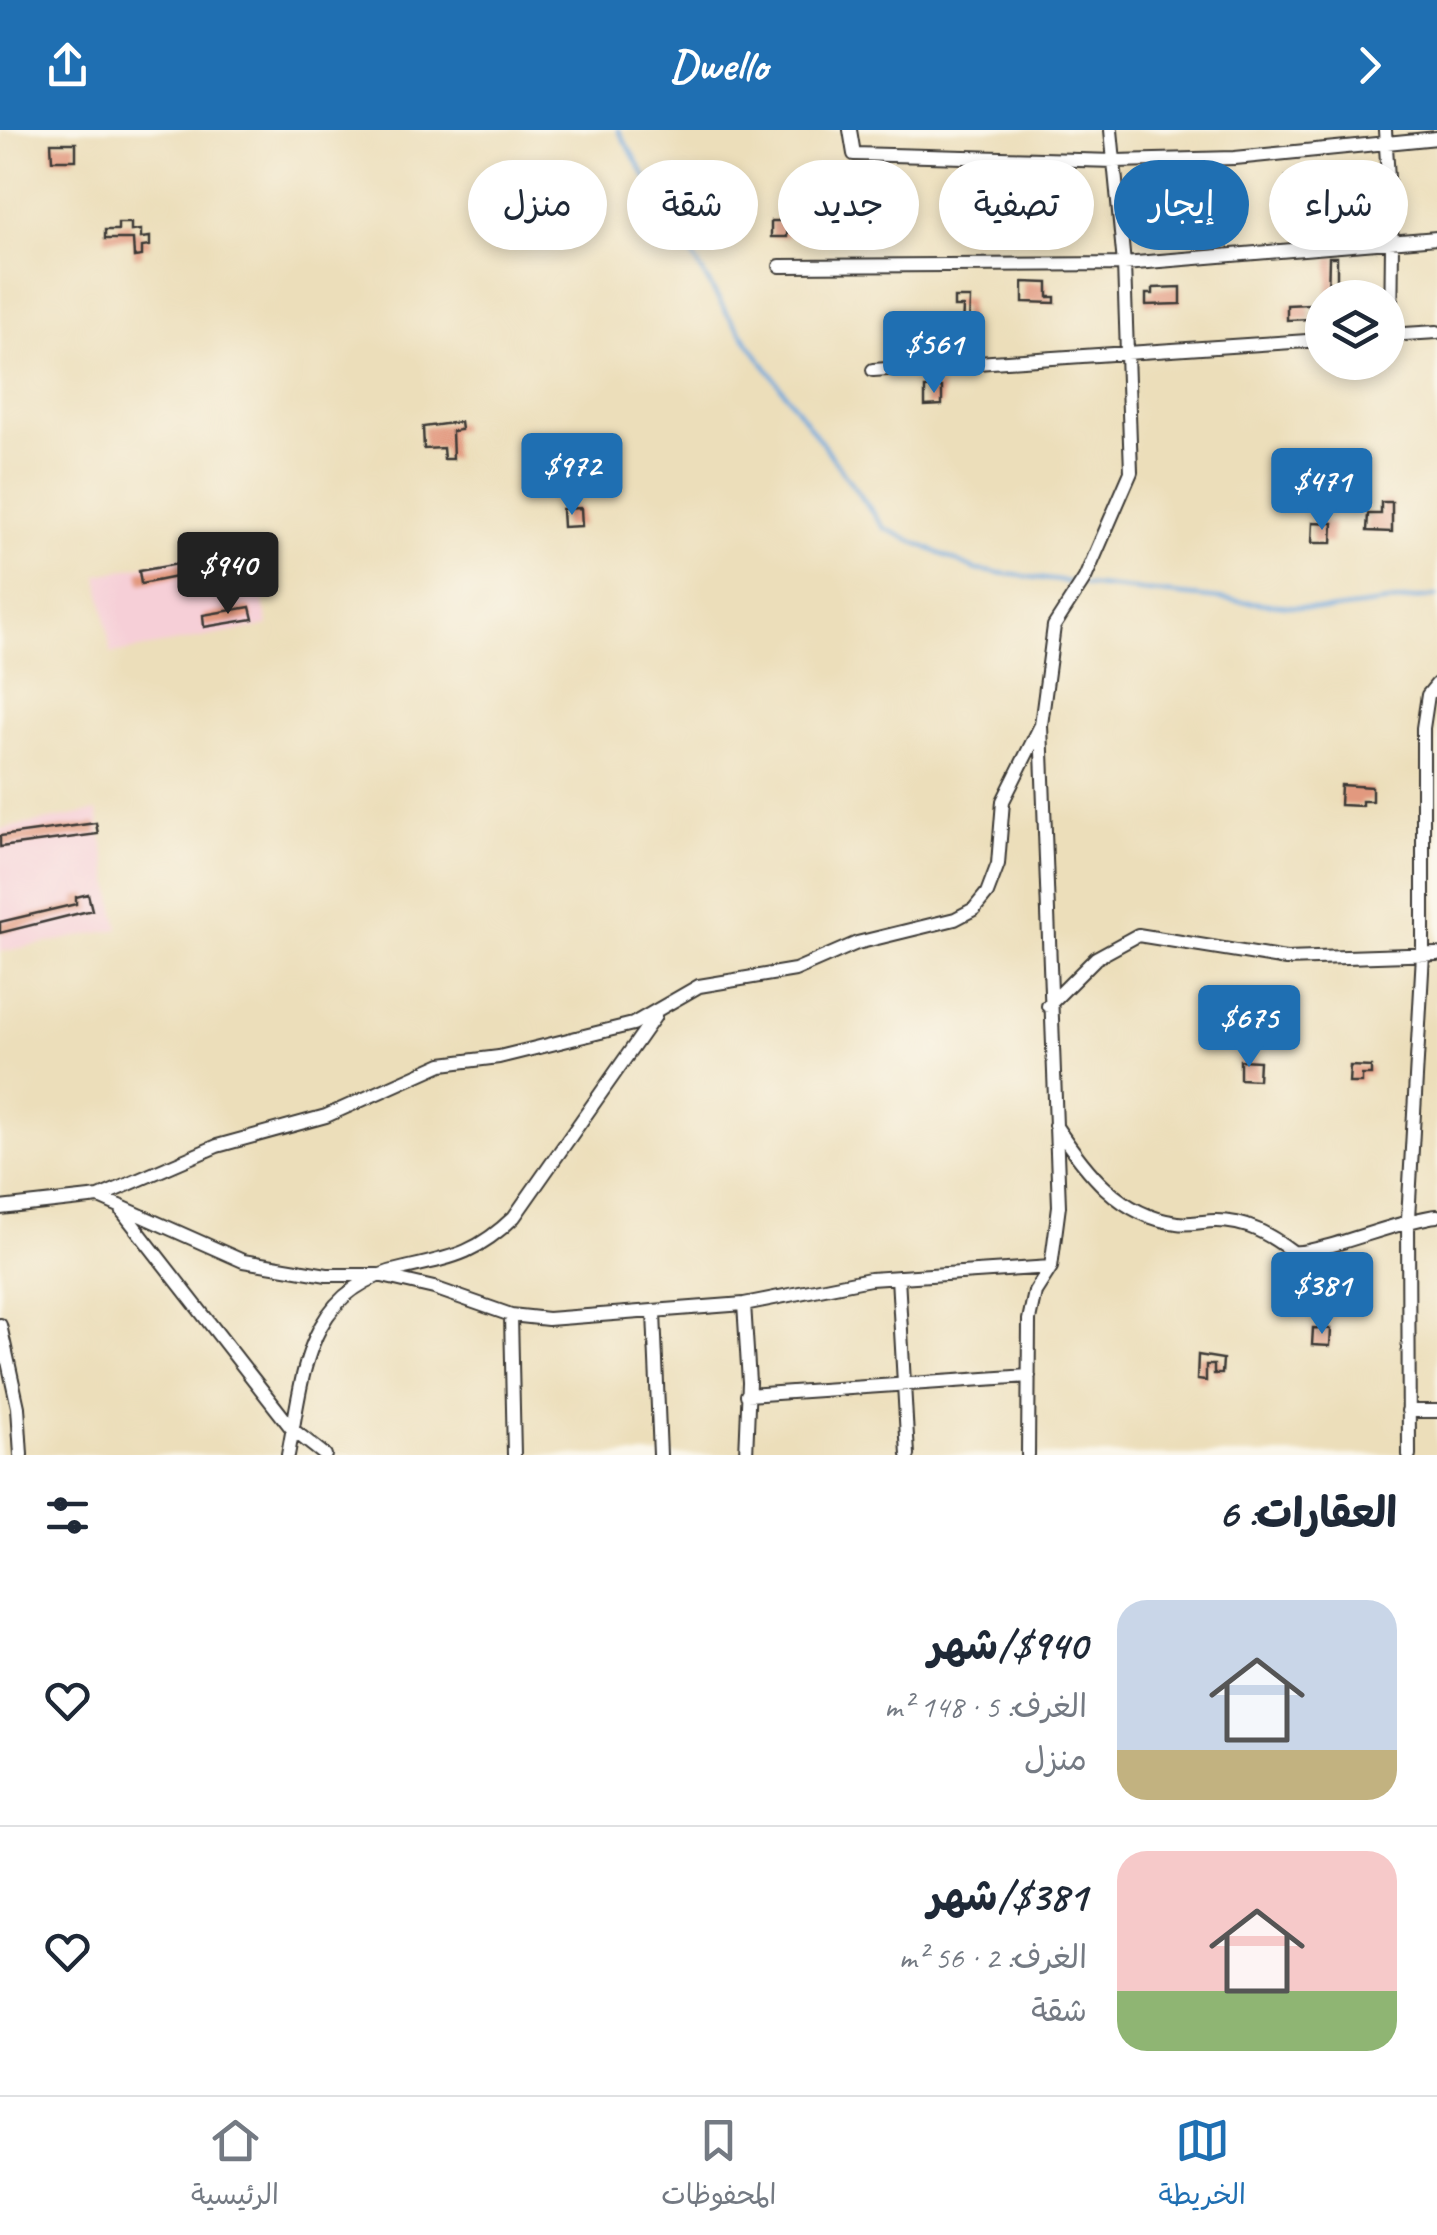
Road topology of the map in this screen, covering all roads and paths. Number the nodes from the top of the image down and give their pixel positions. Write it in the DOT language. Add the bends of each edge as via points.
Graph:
graph roads {
  1 [pos="850,130"];
  2 [pos="1111,130"];
  3 [pos="1385,137"];
  4 [pos="1437,138"];
  5 [pos="1115,160"];
  6 [pos="1175,160"];
  7 [pos="1114,162"];
  8 [pos="1437,238"];
  9 [pos="1408,241"];
  10 [pos="1123,250"];
  11 [pos="1303,250"];
  12 [pos="1392,250"];
  13 [pos="1124,264"];
  14 [pos="780,266"];
  15 [pos="1391,280"];
  16 [pos="1437,332"];
  17 [pos="1405,334"];
  18 [pos="1305,341"];
  19 [pos="1127,354"];
  20 [pos="873,370"];
  21 [pos="1437,684"];
  22 [pos="1041,725"];
  23 [pos="1430,954"];
  24 [pos="1048,1006"];
  25 [pos="656,1014"];
  26 [pos="1055,1124"];
  27 [pos="99,1197"];
  28 [pos="0,1208"];
  29 [pos="120,1208"];
  30 [pos="1437,1216"];
  31 [pos="1408,1219"];
  32 [pos="1051,1266"];
  33 [pos="378,1275"];
  34 [pos="898,1277"];
  35 [pos="744,1304"];
  36 [pos="654,1313"];
  37 [pos="511,1315"];
  38 [pos="0,1325"];
  39 [pos="1029,1376"];
  40 [pos="907,1384"];
  41 [pos="748,1395"];
  42 [pos="1408,1411"];
  43 [pos="1437,1411"];
  44 [pos="292,1430"];
  45 [pos="21,1455"];
  46 [pos="288,1455"];
  47 [pos="326,1455"];
  48 [pos="514,1455"];
  49 [pos="660,1455"];
  50 [pos="746,1455"];
  51 [pos="908,1455"];
  52 [pos="1028,1455"];
  53 [pos="1409,1455"];
  1 -- 7 [label="street" via="854,154"];
  2 -- 5 [label="street"];
  3 -- 4 [label="street"];
  3 -- 6 [label="street"];
  8 -- 9 [label="street"];
  10 -- 13 [label="street"];
  11 -- 13 [label="street"];
  12 -- 15 [label="street"];
  13 -- 14 [label="street"];
  13 -- 19 [label="street"];
  16 -- 17 [label="street"];
  18 -- 19 [label="street"];
  19 -- 20 [label="street"];
  19 -- 22 [label="street" via="1131,472 1085,578 1054,626"];
  21 -- 23 [label="street" via="1422,728"];
  22 -- 24 [label="street"];
  22 -- 25 [label="street" via="1002,801 998,864 974,909 795,970 699,986"];
  23 -- 24 [label="street" via="1286,959 1138,935 1096,958"];
  23 -- 31 [label="street"];
  24 -- 26 [label="street"];
  25 -- 27 [label="street" via="524,1051 442,1064 326,1116 217,1146"];
  25 -- 33 [label="street" via="493,1238 453,1258"];
  26 -- 31 [label="street" via="1108,1194 1146,1217 1260,1228 1301,1254"];
  26 -- 32 [label="street" via="1059,1206"];
  27 -- 28 [label="street"];
  27 -- 29 [label="street"];
  29 -- 33 [label="street" via="244,1261 328,1275"];
  29 -- 44 [label="street"];
  30 -- 31 [label="street"];
  31 -- 42 [label="street"];
  32 -- 34 [label="street"];
  32 -- 39 [label="street" via="1035,1292 1029,1320"];
  33 -- 37 [label="street"];
  33 -- 44 [label="street" via="344,1294 316,1330"];
  34 -- 35 [label="street"];
  34 -- 40 [label="street"];
  35 -- 36 [label="street"];
  35 -- 41 [label="street"];
  36 -- 37 [label="street"];
  36 -- 49 [label="street"];
  37 -- 48 [label="street"];
  38 -- 45 [label="street"];
  39 -- 40 [label="street"];
  39 -- 52 [label="street"];
  40 -- 41 [label="street"];
  40 -- 51 [label="street"];
  41 -- 50 [label="street"];
  42 -- 43 [label="street"];
  42 -- 53 [label="street"];
  44 -- 46 [label="street"];
  44 -- 47 [label="street"];
}
